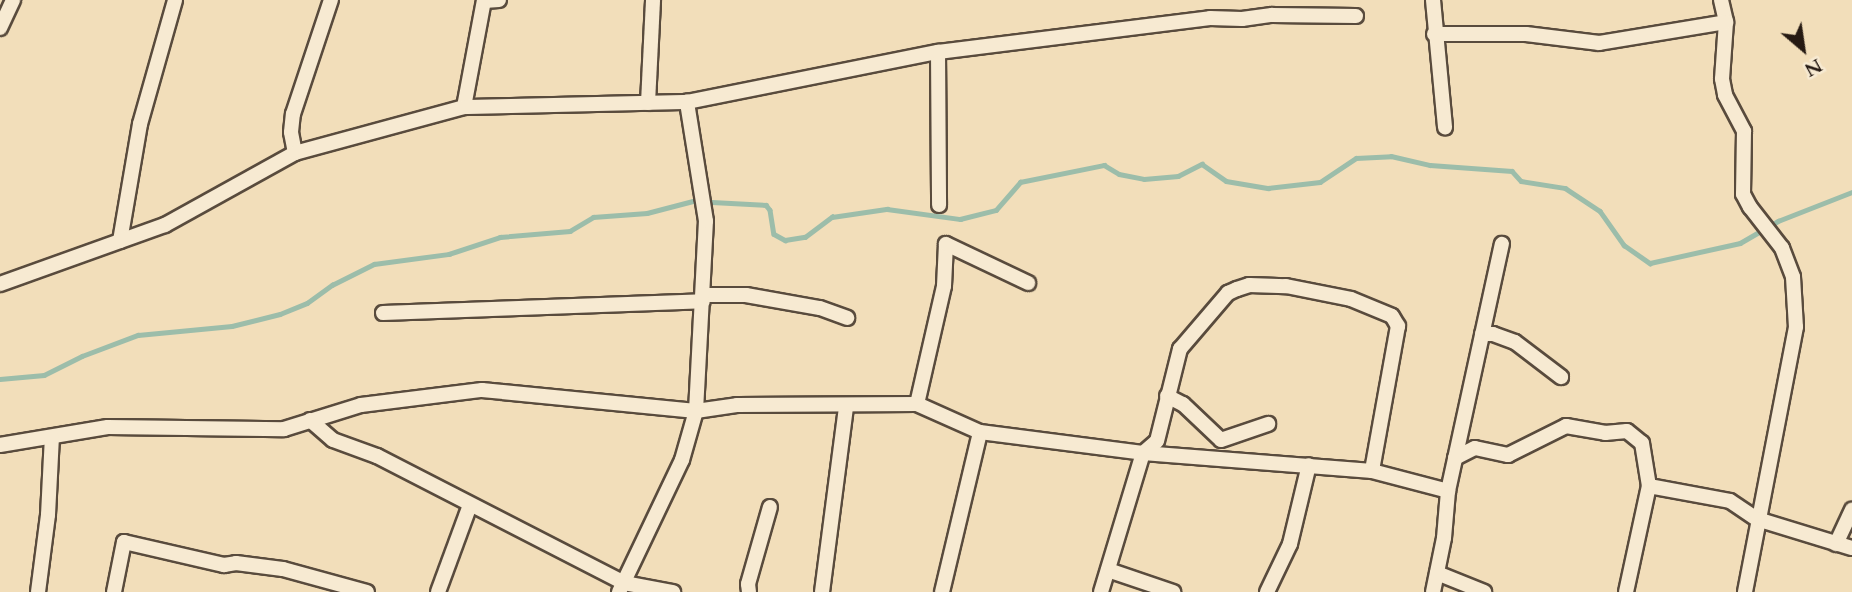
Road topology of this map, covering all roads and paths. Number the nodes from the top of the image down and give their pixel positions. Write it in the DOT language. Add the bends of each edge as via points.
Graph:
graph roads {
  1 [pos="13,0"];
  2 [pos="175,0"];
  3 [pos="331,0"];
  4 [pos="484,0"];
  5 [pos="499,0"];
  6 [pos="653,0"];
  7 [pos="1433,0"];
  8 [pos="1721,0"];
  9 [pos="1356,16"];
  10 [pos="1726,22"];
  11 [pos="0,28"];
  12 [pos="1434,34"];
  13 [pos="938,52"];
  14 [pos="649,103"];
  15 [pos="687,103"];
  16 [pos="464,107"];
  17 [pos="1445,127"];
  18 [pos="295,153"];
  19 [pos="939,205"];
  20 [pos="120,241"];
  21 [pos="1502,244"];
  22 [pos="1028,283"];
  23 [pos="0,284"];
  24 [pos="703,298"];
  25 [pos="383,313"];
  26 [pos="846,318"];
  27 [pos="1482,334"];
  28 [pos="1561,377"];
  29 [pos="1167,396"];
  30 [pos="917,404"];
  31 [pos="846,406"];
  32 [pos="695,411"];
  33 [pos="310,421"];
  34 [pos="1268,424"];
  35 [pos="980,432"];
  36 [pos="52,437"];
  37 [pos="0,445"];
  38 [pos="1143,453"];
  39 [pos="1455,458"];
  40 [pos="1309,465"];
  41 [pos="1372,471"];
  42 [pos="1649,486"];
  43 [pos="1448,491"];
  44 [pos="470,505"];
  45 [pos="770,507"];
  46 [pos="1852,509"];
  47 [pos="1757,519"];
  48 [pos="1836,544"];
  49 [pos="1852,548"];
  50 [pos="1108,570"];
  51 [pos="1437,573"];
  52 [pos="621,587"];
  53 [pos="37,592"];
  54 [pos="114,592"];
  55 [pos="367,592"];
  56 [pos="438,592"];
  57 [pos="673,592"];
  58 [pos="749,592"];
  59 [pos="822,592"];
  60 [pos="942,592"];
  61 [pos="1101,592"];
  62 [pos="1172,592"];
  63 [pos="1268,592"];
  64 [pos="1433,592"];
  65 [pos="1483,592"];
  66 [pos="1626,592"];
  67 [pos="1745,592"];
  1 -- 11 [label="street"];
  2 -- 20 [label="street" via="140,124"];
  3 -- 18 [label="street" via="293,114"];
  4 -- 5 [label="street"];
  4 -- 16 [label="street"];
  6 -- 14 [label="street"];
  7 -- 12 [label="street"];
  8 -- 10 [label="street"];
  9 -- 13 [label="street" via="1210,18"];
  10 -- 12 [label="street" via="1599,43 1526,34"];
  10 -- 47 [label="street" via="1722,79 1744,131 1743,194 1782,248 1793,277 1795,340"];
  12 -- 17 [label="street"];
  13 -- 15 [label="street"];
  13 -- 19 [label="street"];
  14 -- 15 [label="street"];
  14 -- 16 [label="street"];
  15 -- 24 [label="street" via="706,220"];
  16 -- 18 [label="street"];
  18 -- 20 [label="street" via="165,225"];
  20 -- 23 [label="street"];
  21 -- 27 [label="street"];
  22 -- 30 [label="street" via="946,244 944,286"];
  24 -- 25 [label="street"];
  24 -- 26 [label="street" via="746,295 820,308"];
  24 -- 32 [label="street"];
  27 -- 28 [label="street" via="1514,342"];
  27 -- 39 [label="street"];
  29 -- 34 [label="street" via="1183,404 1221,440"];
  29 -- 38 [label="street" via="1157,441"];
  29 -- 41 [label="street" via="1180,349 1228,293 1237,289 1286,286 1384,310 1398,326"];
  30 -- 31 [label="street"];
  30 -- 35 [label="street"];
  31 -- 32 [label="street" via="737,405"];
  31 -- 59 [label="street"];
  32 -- 33 [label="street" via="482,390 361,405"];
  32 -- 52 [label="street" via="682,460"];
  33 -- 36 [label="street" via="285,429 107,427"];
  33 -- 44 [label="street" via="333,440 377,456"];
  35 -- 38 [label="street"];
  35 -- 60 [label="street"];
  36 -- 37 [label="street"];
  36 -- 53 [label="street" via="48,515"];
  38 -- 40 [label="street"];
  38 -- 50 [label="street"];
  39 -- 42 [label="street" via="1475,448 1508,455 1566,426 1605,433 1627,431 1642,443"];
  39 -- 43 [label="street"];
  40 -- 41 [label="street"];
  40 -- 63 [label="street" via="1290,544"];
  41 -- 43 [label="street"];
  42 -- 47 [label="street" via="1730,501"];
  42 -- 66 [label="street"];
  43 -- 51 [label="street"];
  44 -- 52 [label="street"];
  44 -- 56 [label="street"];
  45 -- 58 [label="street"];
  46 -- 48 [label="street"];
  47 -- 48 [label="street"];
  47 -- 67 [label="street"];
  48 -- 49 [label="street"];
  50 -- 61 [label="street"];
  50 -- 62 [label="street"];
  51 -- 64 [label="street"];
  51 -- 65 [label="street"];
  52 -- 57 [label="street"];
  54 -- 55 [label="street" via="124,542 224,565 283,569"];
}
